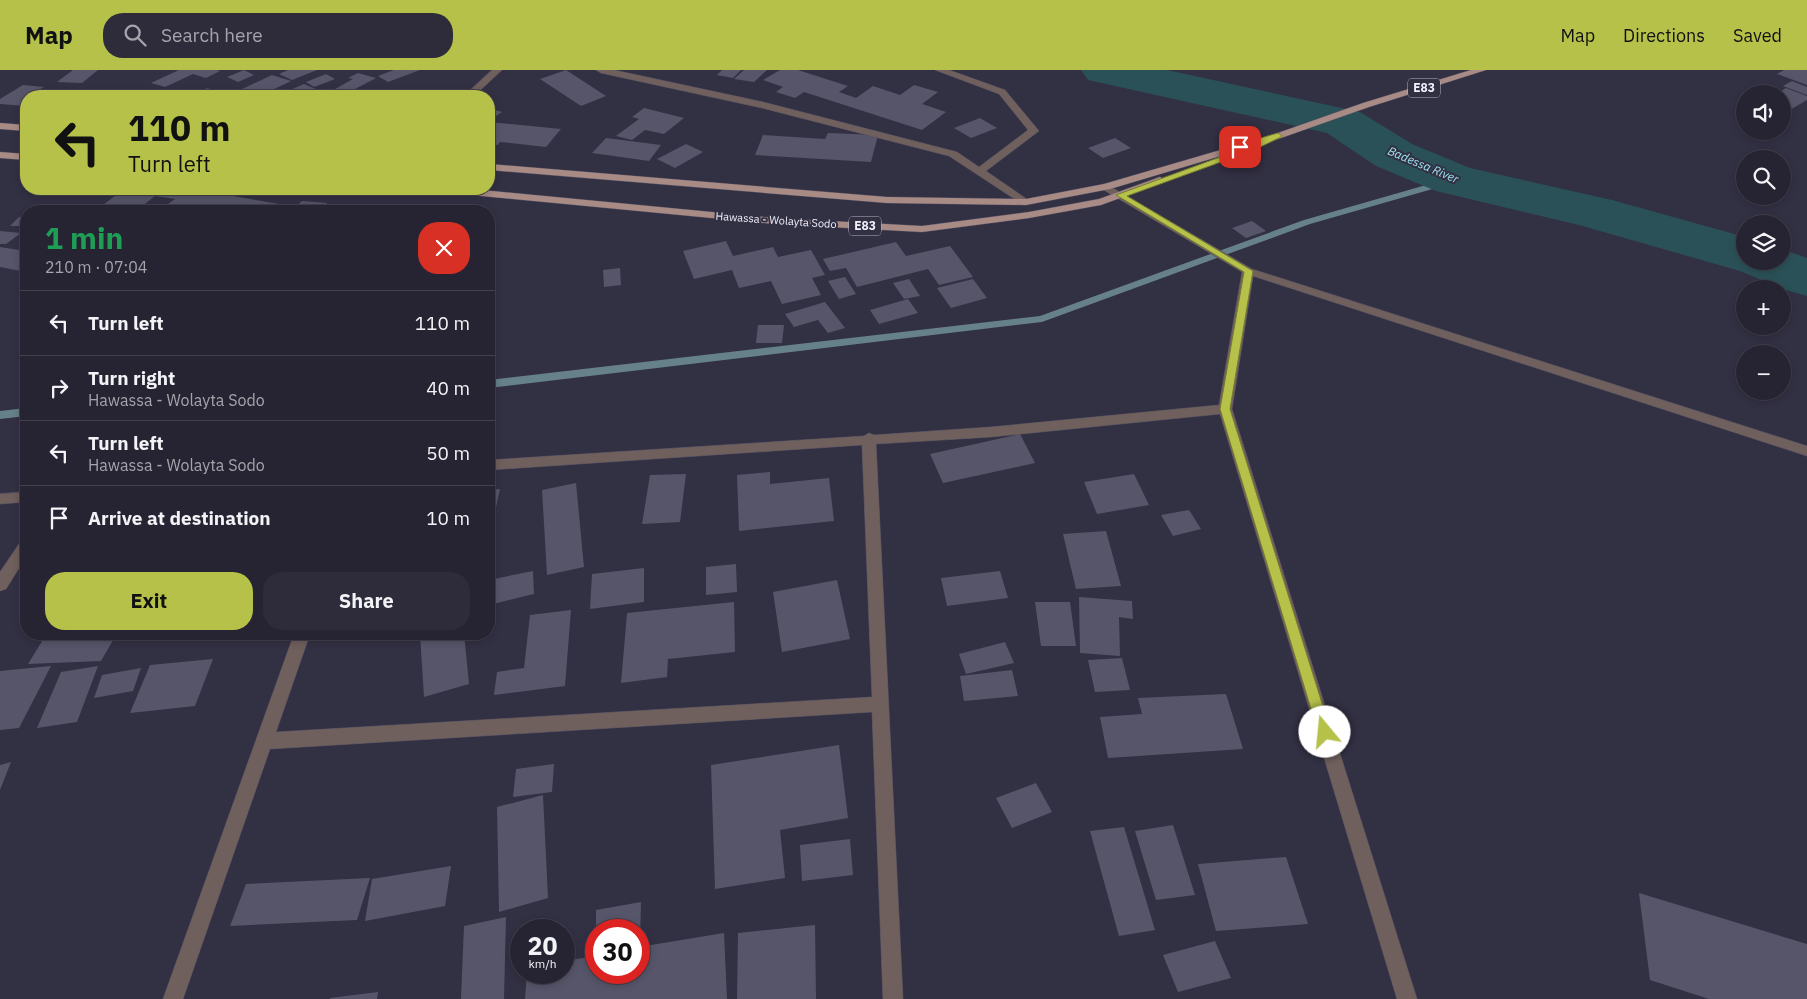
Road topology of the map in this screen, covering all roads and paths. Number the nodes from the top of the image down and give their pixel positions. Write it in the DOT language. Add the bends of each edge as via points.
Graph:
graph roads {
  1 [pos="497,70"];
  2 [pos="601,70"];
  3 [pos="940,70"];
  4 [pos="1481,70"];
  5 [pos="475,90"];
  6 [pos="0,126"];
  7 [pos="20,128"];
  8 [pos="1282,134"];
  9 [pos="0,155"];
  10 [pos="20,157"];
  11 [pos="495,167"];
  12 [pos="980,171"];
  13 [pos="1106,187"];
  14 [pos="495,194"];
  15 [pos="1120,195"];
  16 [pos="1026,202"];
  17 [pos="1248,271"];
  18 [pos="1225,409"];
  19 [pos="869,438"];
  20 [pos="1807,451"];
  21 [pos="495,465"];
  22 [pos="20,497"];
  23 [pos="0,499"];
  24 [pos="20,553"];
  25 [pos="0,585"];
  26 [pos="300,640"];
  27 [pos="880,704"];
  28 [pos="264,741"];
  29 [pos="173,999"];
  30 [pos="893,999"];
  31 [pos="1406,999"];
  1 -- 5 [label="street"];
  2 -- 12 [label="street" via="878,133 953,154"];
  3 -- 12 [label="street" via="1002,92 1034,131"];
  4 -- 8 [label="main road, Hawassa - Wolayta Sodo / E83"];
  6 -- 7 [label="main road"];
  8 -- 13 [label="main road, Hawassa - Wolayta Sodo / E83"];
  8 -- 15 [label="main road, Hawassa - Wolayta Sodo / E83"];
  9 -- 10 [label="main road"];
  11 -- 16 [label="main road, Hawassa - Wolayta Sodo / E83" via="887,200"];
  12 -- 16 [label="street"];
  13 -- 15 [label="street"];
  13 -- 16 [label="main road, Hawassa - Wolayta Sodo / E83"];
  14 -- 15 [label="main road, Hawassa - Wolayta Sodo / E83" via="774,221 922,229 1030,215 1101,202"];
  15 -- 17 [label="street"];
  17 -- 18 [label="street"];
  17 -- 20 [label="street"];
  18 -- 19 [label="street" via="991,432"];
  18 -- 31 [label="street"];
  19 -- 21 [label="street"];
  19 -- 27 [label="street"];
  22 -- 23 [label="street"];
  24 -- 25 [label="street"];
  26 -- 28 [label="street"];
  27 -- 28 [label="street"];
  27 -- 30 [label="street"];
  28 -- 29 [label="street"];
}
